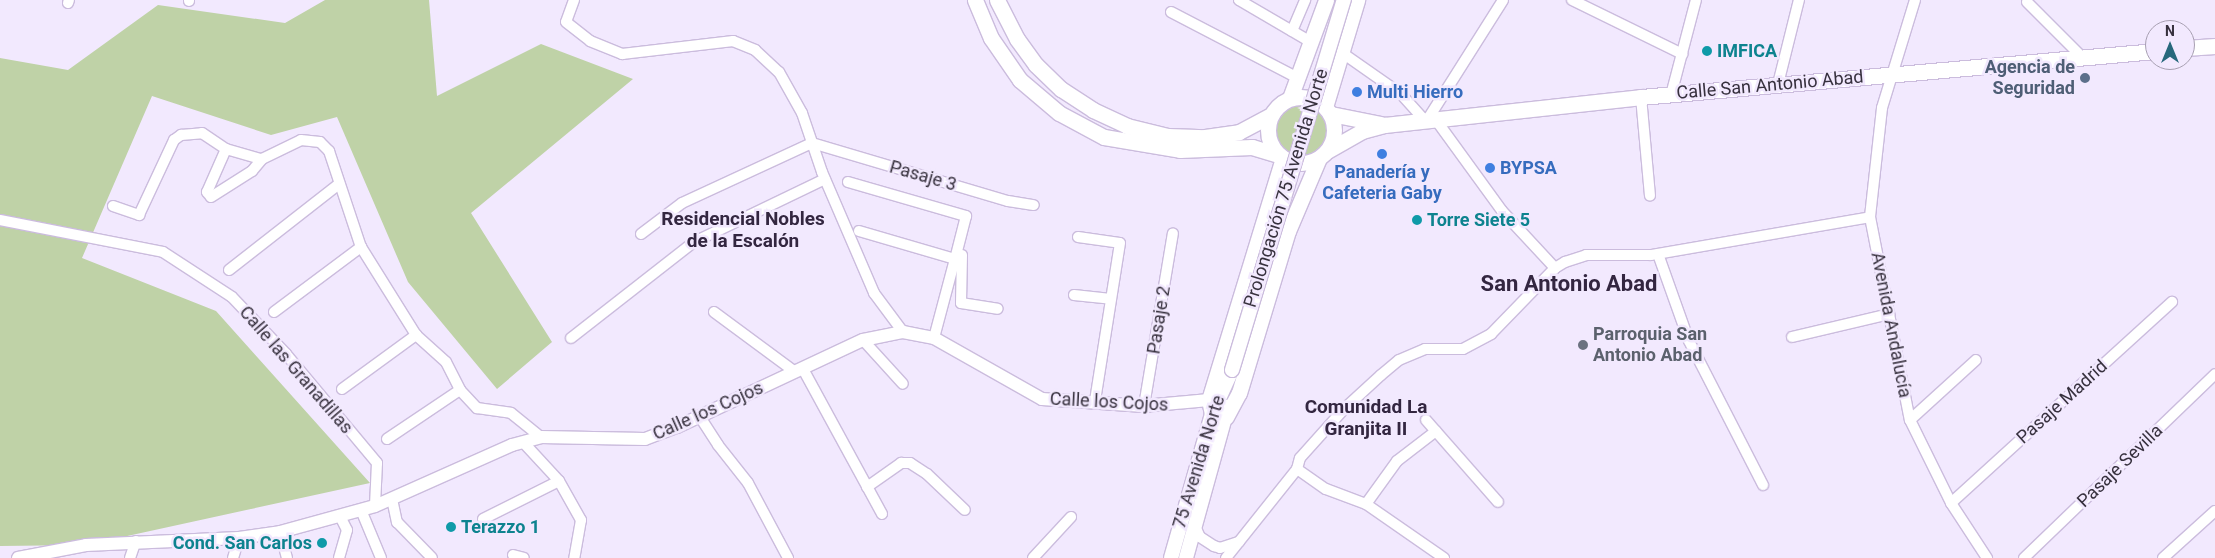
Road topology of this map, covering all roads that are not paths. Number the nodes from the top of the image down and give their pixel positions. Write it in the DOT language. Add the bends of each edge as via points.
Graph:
graph roads {
  1 [pos="574,0"];
  2 [pos="975,0"];
  3 [pos="997,0"];
  4 [pos="1240,0"];
  5 [pos="1304,0"];
  6 [pos="1326,0"];
  7 [pos="1344,0"];
  8 [pos="1357,0"];
  9 [pos="1503,0"];
  10 [pos="1572,0"];
  11 [pos="1696,0"];
  12 [pos="1799,0"];
  13 [pos="1915,0"];
  14 [pos="2028,2"];
  15 [pos="1170,12"];
  16 [pos="1292,31"];
  17 [pos="1311,42"];
  18 [pos="2215,46"];
  19 [pos="2195,47"];
  20 [pos="1341,52"];
  21 [pos="2145,52"];
  22 [pos="1682,54"];
  23 [pos="2081,56"];
  24 [pos="1891,73"];
  25 [pos="1298,78"];
  26 [pos="1778,84"];
  27 [pos="1671,94"];
  28 [pos="1641,97"];
  29 [pos="1290,98"];
  30 [pos="1328,111"];
  31 [pos="1271,115"];
  32 [pos="1431,121"];
  33 [pos="1385,125"];
  34 [pos="812,143"];
  35 [pos="226,149"];
  36 [pos="1323,155"];
  37 [pos="1281,156"];
  38 [pos="262,159"];
  39 [pos="825,179"];
  40 [pos="848,182"];
  41 [pos="339,184"];
  42 [pos="1650,196"];
  43 [pos="1034,205"];
  44 [pos="113,206"];
  45 [pos="1870,217"];
  46 [pos="0,220"];
  47 [pos="859,231"];
  48 [pos="641,234"];
  49 [pos="1173,234"];
  50 [pos="1078,237"];
  51 [pos="362,246"];
  52 [pos="1658,254"];
  53 [pos="959,257"];
  54 [pos="1555,268"];
  55 [pos="229,270"];
  56 [pos="1074,295"];
  57 [pos="1111,299"];
  58 [pos="2172,302"];
  59 [pos="998,309"];
  60 [pos="274,312"];
  61 [pos="714,312"];
  62 [pos="1889,314"];
  63 [pos="903,332"];
  64 [pos="416,334"];
  65 [pos="1792,337"];
  66 [pos="572,338"];
  67 [pos="934,338"];
  68 [pos="863,340"];
  69 [pos="1976,360"];
  70 [pos="799,370"];
  71 [pos="1231,373"];
  72 [pos="2215,374"];
  73 [pos="903,384"];
  74 [pos="342,389"];
  75 [pos="460,390"];
  76 [pos="1095,401"];
  77 [pos="1144,406"];
  78 [pos="1216,410"];
  79 [pos="700,416"];
  80 [pos="1426,420"];
  81 [pos="1910,420"];
  82 [pos="1436,431"];
  83 [pos="541,437"];
  84 [pos="387,439"];
  85 [pos="523,442"];
  86 [pos="1297,470"];
  87 [pos="558,481"];
  88 [pos="1763,485"];
  89 [pos="867,487"];
  90 [pos="392,499"];
  91 [pos="1498,502"];
  92 [pos="1951,503"];
  93 [pos="1366,504"];
  94 [pos="375,506"];
  95 [pos="361,510"];
  96 [pos="965,510"];
  97 [pos="2215,510"];
  98 [pos="882,514"];
  99 [pos="340,516"];
  100 [pos="1070,517"];
  101 [pos="484,519"];
  102 [pos="1195,526"];
  103 [pos="280,532"];
  104 [pos="239,538"];
  105 [pos="136,540"];
  106 [pos="1240,542"];
  107 [pos="513,555"];
  108 [pos="18,558"];
  109 [pos="130,558"];
  110 [pos="232,558"];
  111 [pos="287,558"];
  112 [pos="339,558"];
  113 [pos="381,558"];
  114 [pos="432,558"];
  115 [pos="524,558"];
  116 [pos="574,558"];
  117 [pos="788,558"];
  118 [pos="1033,558"];
  119 [pos="1171,558"];
  120 [pos="1186,558"];
  121 [pos="1226,558"];
  122 [pos="1444,558"];
  123 [pos="1986,558"];
  124 [pos="2024,558"];
  125 [pos="2163,558"];
  1 -- 34 [label="street" via="566,22 590,41 622,54 732,41 755,50 779,72 802,113"];
  2 -- 37 [label="main road" via="991,38 1020,80 1059,114 1104,137 1180,150 1252,147"];
  3 -- 31 [label="main road" via="1017,39 1055,83 1093,110 1127,126 1168,136 1205,137 1239,132"];
  4 -- 16 [label="street"];
  5 -- 16 [label="street"];
  6 -- 17 [label="main road"];
  7 -- 71 [label="main road, Prolongación 75 Avenida Norte, bridge"];
  8 -- 20 [label="main road"];
  9 -- 32 [label="street"];
  10 -- 22 [label="street"];
  11 -- 22 [label="street"];
  12 -- 26 [label="street"];
  13 -- 24 [label="street, Avenida Andalucía"];
  14 -- 23 [label="street"];
  15 -- 25 [label="street"];
  16 -- 17 [label="street"];
  17 -- 25 [label="main road"];
  18 -- 19 [label="main road"];
  20 -- 30 [label="main road"];
  20 -- 32 [label="street" via="1402,94"];
  21 -- 23 [label="main road, Calle San Antonio Abad"];
  22 -- 27 [label="street"];
  23 -- 24 [label="main road, Calle San Antonio Abad"];
  24 -- 26 [label="main road, Calle San Antonio Abad"];
  24 -- 45 [label="street, Avenida Andalucía" via="1876,144"];
  25 -- 29 [label="main road"];
  26 -- 27 [label="main road, Calle San Antonio Abad"];
  27 -- 28 [label="main road, Calle San Antonio Abad"];
  28 -- 32 [label="main road, Calle San Antonio Abad"];
  28 -- 42 [label="street"];
  29 -- 30 [label="main road" via="1309,97"];
  29 -- 31 [label="main road"];
  30 -- 33 [label="main road, Calle San Antonio Abad"];
  30 -- 36 [label="main road" via="1334,133"];
  31 -- 37 [label="main road" via="1269,140"];
  32 -- 33 [label="main road, Calle San Antonio Abad"];
  32 -- 54 [label="street" via="1502,210"];
  33 -- 36 [label="main road, Calle San Antonio Abad" via="1362,131"];
  34 -- 39 [label="street"];
  34 -- 43 [label="street, Pasaje 3" via="1008,201"];
  34 -- 48 [label="street" via="682,203"];
  35 -- 38 [label="street"];
  35 -- 38 [label="street" via="211,179 207,192 211,197 252,171"];
  35 -- 44 [label="street" via="202,133 181,135 174,140 139,215"];
  36 -- 37 [label="main road" via="1298,163"];
  36 -- 78 [label="main road" via="1288,231 1239,393"];
  37 -- 78 [label="main road"];
  38 -- 41 [label="street" via="301,140 314,140 329,151"];
  39 -- 63 [label="street" via="874,293"];
  39 -- 66 [label="street" via="694,242"];
  40 -- 53 [label="street" via="966,216"];
  41 -- 51 [label="street"];
  41 -- 55 [label="street"];
  45 -- 52 [label="street"];
  45 -- 62 [label="street, Avenida Andalucía"];
  46 -- 94 [label="street, Calle las Granadillas" via="163,252 232,297 286,354 377,463"];
  47 -- 53 [label="street"];
  49 -- 77 [label="street, Pasaje 2"];
  50 -- 57 [label="street" via="1120,243"];
  51 -- 60 [label="street"];
  51 -- 64 [label="street"];
  52 -- 54 [label="street" via="1586,255"];
  52 -- 88 [label="street" via="1689,341"];
  53 -- 59 [label="street" via="961,302"];
  53 -- 67 [label="street"];
  54 -- 86 [label="street" via="1491,334 1464,350 1425,350 1399,360 1344,409 1300,458"];
  56 -- 57 [label="street"];
  57 -- 76 [label="street"];
  58 -- 92 [label="street, Pasaje Madrid"];
  61 -- 70 [label="street" via="774,356"];
  62 -- 65 [label="street"];
  62 -- 81 [label="street, Avenida Andalucía"];
  63 -- 67 [label="street, Calle los Cojos"];
  63 -- 68 [label="street, Calle los Cojos"];
  64 -- 74 [label="street"];
  64 -- 75 [label="street" via="446,362"];
  67 -- 76 [label="street, Calle los Cojos" via="1042,399"];
  68 -- 70 [label="street, Calle los Cojos"];
  68 -- 73 [label="street"];
  69 -- 81 [label="street"];
  70 -- 79 [label="street, Calle los Cojos"];
  70 -- 89 [label="street"];
  71 -- 78 [label="main road, 75 Avenida Norte"];
  72 -- 124 [label="street, Pasaje Sevilla"];
  75 -- 83 [label="street" via="477,408 511,413"];
  75 -- 84 [label="street"];
  76 -- 77 [label="street, Calle los Cojos"];
  77 -- 78 [label="street, Calle los Cojos"];
  78 -- 102 [label="main road, 75 Avenida Norte"];
  78 -- 119 [label="main road, 75 Avenida Norte"];
  79 -- 83 [label="street, Calle los Cojos" via="645,439"];
  79 -- 117 [label="street" via="748,483"];
  80 -- 82 [label="street"];
  81 -- 92 [label="street, Avenida Andalucía"];
  82 -- 91 [label="street"];
  82 -- 93 [label="street" via="1397,461"];
  83 -- 85 [label="street, Calle los Cojos"];
  85 -- 87 [label="street"];
  85 -- 90 [label="street, Calle los Cojos"];
  86 -- 93 [label="street" via="1326,489"];
  86 -- 106 [label="street"];
  87 -- 101 [label="street"];
  87 -- 116 [label="street" via="581,520"];
  89 -- 96 [label="street" via="901,463 910,463 927,474"];
  89 -- 98 [label="street"];
  90 -- 94 [label="street, Calle los Cojos"];
  90 -- 114 [label="street" via="397,522"];
  92 -- 123 [label="street, Avenida Andalucía"];
  93 -- 122 [label="street"];
  94 -- 95 [label="street, Calle los Cojos"];
  95 -- 99 [label="street, Calle los Cojos"];
  95 -- 113 [label="street"];
  97 -- 125 [label="street"];
  99 -- 103 [label="street, Calle los Cojos"];
  99 -- 112 [label="street" via="347,530"];
  100 -- 118 [label="street"];
  102 -- 106 [label="street" via="1200,537 1214,546 1220,548"];
  102 -- 120 [label="main road, 75 Avenida Norte"];
  103 -- 104 [label="street, Calle los Cojos"];
  103 -- 111 [label="street"];
  104 -- 105 [label="street, Calle los Cojos"];
  104 -- 110 [label="street"];
  105 -- 108 [label="street, Calle los Cojos" via="86,545"];
  105 -- 109 [label="street"];
  106 -- 121 [label="street"];
  107 -- 115 [label="street"];
}
